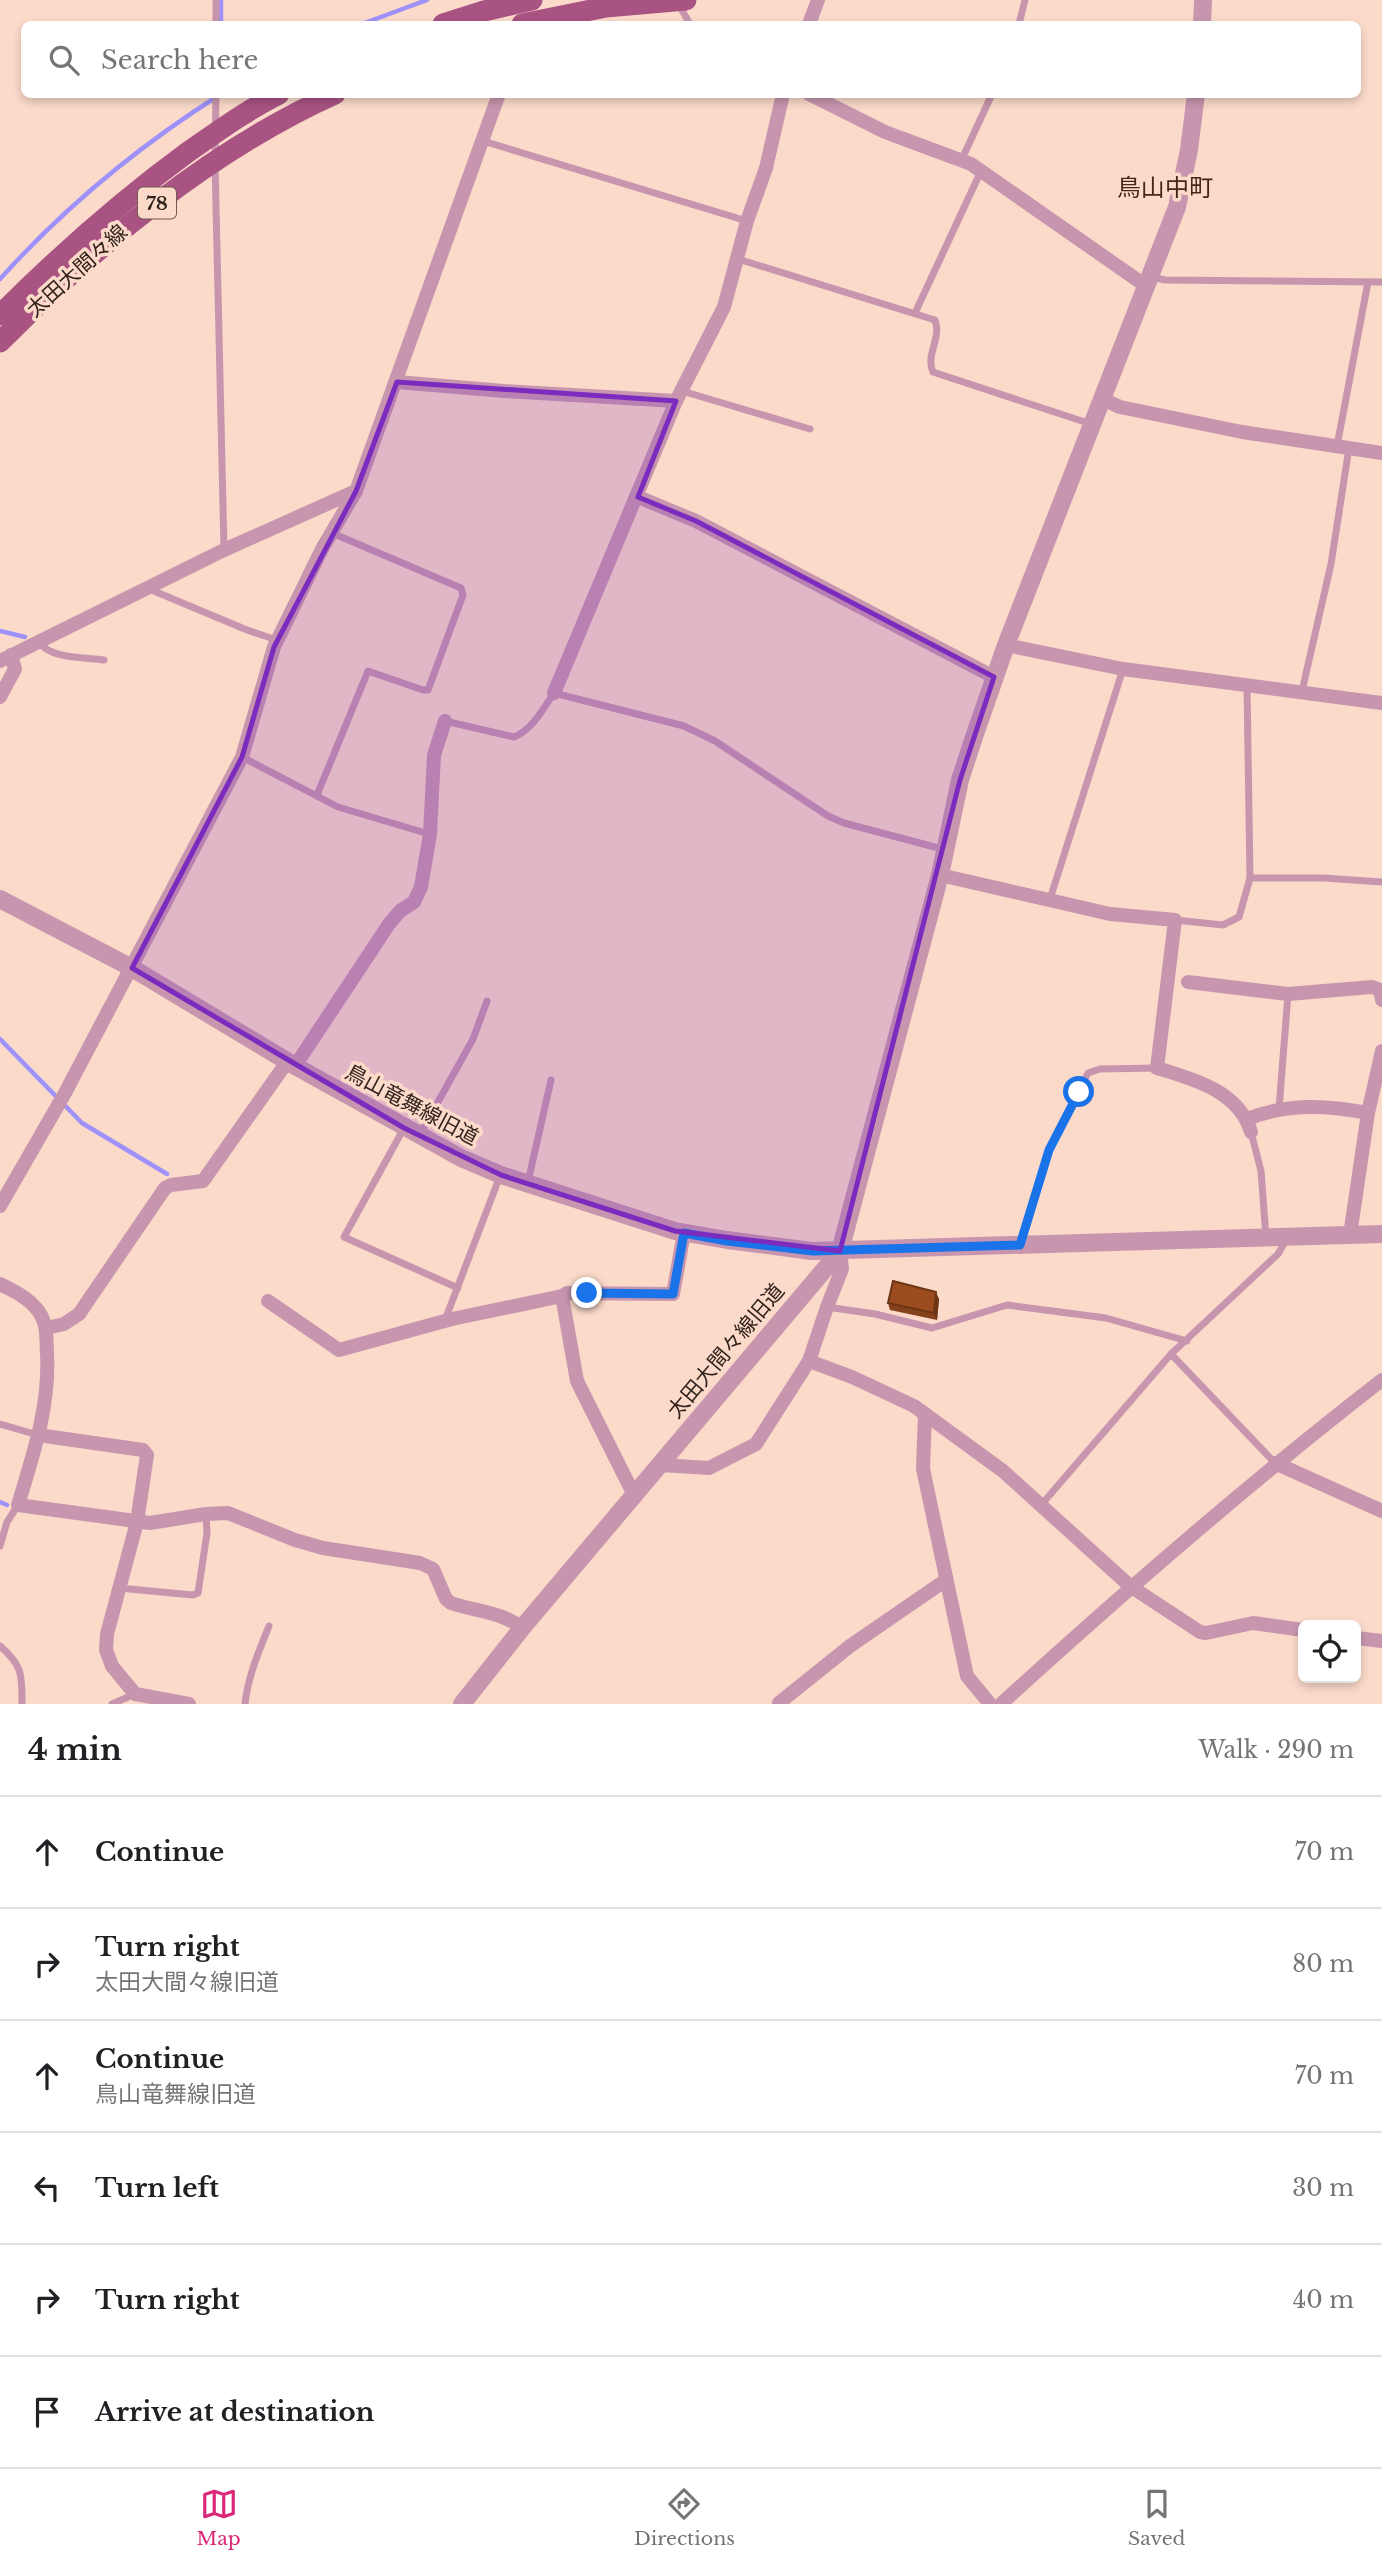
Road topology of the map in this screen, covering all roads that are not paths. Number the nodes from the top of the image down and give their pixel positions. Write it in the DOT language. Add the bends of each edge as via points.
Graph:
graph roads {
  1 [pos="216,0"];
  2 [pos="532,0"];
  3 [pos="686,0"];
  4 [pos="818,0"];
  5 [pos="1025,0"];
  6 [pos="1203,0"];
  7 [pos="677,1"];
  8 [pos="482,6"];
  9 [pos="216,21"];
  10 [pos="450,21"];
  11 [pos="537,21"];
  12 [pos="688,21"];
  13 [pos="810,21"];
  14 [pos="1020,21"];
  15 [pos="1202,21"];
  16 [pos="216,98"];
  17 [pos="272,98"];
  18 [pos="326,98"];
  19 [pos="498,98"];
  20 [pos="782,98"];
  21 [pos="816,98"];
  22 [pos="990,98"];
  23 [pos="1196,98"];
  24 [pos="215,133"];
  25 [pos="483,141"];
  26 [pos="962,159"];
  27 [pos="215,163"];
  28 [pos="981,171"];
  29 [pos="747,221"];
  30 [pos="738,259"];
  31 [pos="1148,281"];
  32 [pos="1368,282"];
  33 [pos="1382,282"];
  34 [pos="915,313"];
  35 [pos="0,315"];
  36 [pos="0,342"];
  37 [pos="397,382"];
  38 [pos="678,396"];
  39 [pos="1102,399"];
  40 [pos="1092,425"];
  41 [pos="810,429"];
  42 [pos="1343,447"];
  43 [pos="1382,453"];
  44 [pos="356,491"];
  45 [pos="638,497"];
  46 [pos="332,533"];
  47 [pos="223,550"];
  48 [pos="149,589"];
  49 [pos="277,640"];
  50 [pos="39,642"];
  51 [pos="1006,645"];
  52 [pos="6,658"];
  53 [pos="104,660"];
  54 [pos="1123,669"];
  55 [pos="995,677"];
  56 [pos="1247,685"];
  57 [pos="1302,691"];
  58 [pos="554,694"];
  59 [pos="0,697"];
  60 [pos="1382,703"];
  61 [pos="445,721"];
  62 [pos="242,757"];
  63 [pos="317,794"];
  64 [pos="430,834"];
  65 [pos="947,850"];
  66 [pos="940,875"];
  67 [pos="1250,878"];
  68 [pos="1382,882"];
  69 [pos="0,899"];
  70 [pos="1050,899"];
  71 [pos="1175,920"];
  72 [pos="132,968"];
  73 [pos="1167,980"];
  74 [pos="1188,982"];
  75 [pos="1288,994"];
  76 [pos="1382,1000"];
  77 [pos="488,1001"];
  78 [pos="1382,1051"];
  79 [pos="291,1064"];
  80 [pos="1157,1068"];
  81 [pos="551,1080"];
  82 [pos="1279,1110"];
  83 [pos="1368,1113"];
  84 [pos="1249,1125"];
  85 [pos="412,1132"];
  86 [pos="501,1175"];
  87 [pos="527,1184"];
  88 [pos="0,1206"];
  89 [pos="684,1233"];
  90 [pos="1382,1234"];
  91 [pos="1350,1235"];
  92 [pos="1266,1237"];
  93 [pos="1288,1238"];
  94 [pos="1020,1245"];
  95 [pos="840,1251"];
  96 [pos="0,1284"];
  97 [pos="458,1289"];
  98 [pos="562,1296"];
  99 [pos="268,1301"];
  100 [pos="827,1307"];
  101 [pos="445,1320"];
  102 [pos="47,1328"];
  103 [pos="1187,1341"];
  104 [pos="1171,1354"];
  105 [pos="809,1361"];
  106 [pos="1382,1380"];
  107 [pos="925,1414"];
  108 [pos="0,1424"];
  109 [pos="38,1435"];
  110 [pos="1275,1463"];
  111 [pos="660,1465"];
  112 [pos="635,1497"];
  113 [pos="1042,1504"];
  114 [pos="18,1505"];
  115 [pos="1382,1511"];
  116 [pos="206,1514"];
  117 [pos="137,1522"];
  118 [pos="0,1546"];
  119 [pos="946,1580"];
  120 [pos="1130,1586"];
  121 [pos="119,1588"];
  122 [pos="269,1626"];
  123 [pos="522,1628"];
  124 [pos="1298,1629"];
  125 [pos="1361,1639"];
  126 [pos="1382,1641"];
  127 [pos="0,1646"];
  128 [pos="135,1694"];
  129 [pos="779,1703"];
  130 [pos="22,1704"];
  131 [pos="112,1704"];
  132 [pos="189,1704"];
  133 [pos="245,1704"];
  134 [pos="462,1704"];
  135 [pos="990,1704"];
  136 [pos="1001,1704"];
  1 -- 9 [label="lane"];
  2 -- 8 [label="main road"];
  3 -- 7 [label="main road"];
  4 -- 13 [label="street"];
  5 -- 14 [label="lane"];
  6 -- 15 [label="street"];
  7 -- 11 [label="main road" via="606,7"];
  7 -- 12 [label="lane"];
  8 -- 10 [label="main road"];
  16 -- 24 [label="lane"];
  17 -- 24 [label="main road, 太田大間々線 / 78"];
  18 -- 27 [label="main road, 太田大間々線 / 78" via="293,113"];
  19 -- 25 [label="street"];
  20 -- 29 [label="street" via="766,168"];
  21 -- 26 [label="street" via="885,132"];
  22 -- 26 [label="lane"];
  23 -- 31 [label="street" via="1177,207"];
  24 -- 27 [label="lane"];
  24 -- 35 [label="main road, 太田大間々線 / 78" via="57,258"];
  25 -- 29 [label="lane"];
  25 -- 37 [label="street"];
  26 -- 28 [label="street"];
  27 -- 36 [label="main road, 太田大間々線 / 78" via="132,221"];
  27 -- 47 [label="lane"];
  28 -- 31 [label="street"];
  28 -- 34 [label="lane"];
  29 -- 30 [label="street"];
  30 -- 34 [label="lane"];
  30 -- 38 [label="street" via="724,307"];
  31 -- 32 [label="lane"];
  31 -- 39 [label="street"];
  32 -- 33 [label="lane"];
  32 -- 42 [label="lane"];
  34 -- 40 [label="lane" via="935,320 939,329 930,365 933,372"];
  37 -- 38 [label="street" via="504,391"];
  37 -- 44 [label="street"];
  38 -- 41 [label="lane"];
  38 -- 45 [label="street"];
  39 -- 40 [label="street"];
  39 -- 42 [label="street" via="1120,407 1242,432"];
  40 -- 51 [label="street"];
  42 -- 43 [label="street"];
  42 -- 57 [label="lane" via="1331,564"];
  44 -- 46 [label="street"];
  44 -- 47 [label="street"];
  45 -- 55 [label="street" via="696,522"];
  45 -- 58 [label="street"];
  46 -- 49 [label="street"];
  46 -- 63 [label="lane" via="461,588 463,595 428,690 368,671"];
  47 -- 48 [label="street"];
  48 -- 49 [label="lane"];
  48 -- 50 [label="street"];
  49 -- 62 [label="street"];
  50 -- 52 [label="street"];
  50 -- 53 [label="lane" via="54,653"];
  51 -- 54 [label="street"];
  51 -- 55 [label="street"];
  52 -- 59 [label="street" via="15,669"];
  54 -- 56 [label="street"];
  54 -- 70 [label="lane"];
  55 -- 65 [label="street" via="960,780"];
  56 -- 57 [label="street"];
  56 -- 67 [label="lane"];
  57 -- 60 [label="street"];
  58 -- 61 [label="lane" via="531,726 514,737"];
  58 -- 65 [label="lane" via="684,726 715,741 828,816"];
  61 -- 64 [label="street" via="435,755"];
  62 -- 63 [label="lane"];
  62 -- 72 [label="street"];
  63 -- 64 [label="lane" via="338,807"];
  64 -- 79 [label="street" via="414,902 389,924"];
  65 -- 66 [label="street"];
  66 -- 70 [label="street"];
  66 -- 95 [label="street"];
  67 -- 68 [label="lane"];
  67 -- 71 [label="lane" via="1240,917 1223,925"];
  69 -- 72 [label="street, 鳥山竜舞線旧道"];
  70 -- 71 [label="street" via="1110,914"];
  71 -- 73 [label="street"];
  72 -- 79 [label="street, 鳥山竜舞線旧道"];
  72 -- 88 [label="street"];
  73 -- 74 [label="lane"];
  73 -- 80 [label="street"];
  74 -- 75 [label="street"];
  75 -- 76 [label="street" via="1372,987 1380,990"];
  75 -- 82 [label="lane"];
  77 -- 85 [label="lane" via="473,1039"];
  78 -- 83 [label="street"];
  79 -- 85 [label="street, 鳥山竜舞線旧道"];
  79 -- 102 [label="street" via="203,1181 165,1188 79,1314"];
  80 -- 84 [label="street" via="1206,1083 1241,1111"];
  80 -- 94 [label="lane" via="1088,1073 1049,1150"];
  81 -- 87 [label="lane"];
  82 -- 83 [label="street" via="1327,1106"];
  82 -- 84 [label="street"];
  83 -- 91 [label="street"];
  84 -- 92 [label="lane" via="1261,1171"];
  85 -- 86 [label="street, 鳥山竜舞線旧道"];
  85 -- 97 [label="lane" via="344,1237"];
  86 -- 87 [label="street, 鳥山竜舞線旧道"];
  86 -- 97 [label="lane"];
  87 -- 89 [label="street, 鳥山竜舞線旧道"];
  89 -- 95 [label="street, 鳥山竜舞線旧道"];
  89 -- 98 [label="street" via="673,1294"];
  90 -- 91 [label="street"];
  91 -- 93 [label="street"];
  92 -- 93 [label="street"];
  92 -- 94 [label="street"];
  93 -- 103 [label="lane" via="1278,1254"];
  94 -- 95 [label="street"];
  95 -- 100 [label="street" via="842,1269"];
  95 -- 111 [label="street, 太田大間々線旧道"];
  96 -- 102 [label="street" via="27,1299"];
  97 -- 101 [label="lane"];
  98 -- 101 [label="street"];
  98 -- 112 [label="street" via="577,1381"];
  99 -- 101 [label="street" via="339,1350"];
  100 -- 103 [label="lane" via="932,1328 1007,1305 1107,1318"];
  100 -- 105 [label="street"];
  102 -- 109 [label="street" via="47,1389"];
  103 -- 104 [label="lane"];
  104 -- 110 [label="lane"];
  104 -- 113 [label="lane"];
  105 -- 107 [label="street"];
  105 -- 111 [label="street" via="756,1444 709,1468"];
  106 -- 110 [label="street"];
  107 -- 113 [label="street"];
  107 -- 119 [label="street" via="923,1469"];
  108 -- 109 [label="lane"];
  109 -- 114 [label="street"];
  109 -- 117 [label="street" via="143,1450 148,1460"];
  110 -- 115 [label="street"];
  110 -- 120 [label="street"];
  111 -- 112 [label="street, 太田大間々線旧道"];
  112 -- 123 [label="street, 太田大間々線旧道"];
  113 -- 120 [label="street"];
  114 -- 117 [label="street"];
  114 -- 118 [label="lane"];
  116 -- 117 [label="street"];
  116 -- 121 [label="lane" via="198,1593"];
  116 -- 123 [label="street" via="229,1513 323,1548 419,1563 433,1569 451,1604 502,1617"];
  117 -- 121 [label="street"];
  119 -- 129 [label="street" via="850,1646"];
  119 -- 135 [label="street" via="967,1676"];
  120 -- 124 [label="street" via="1200,1632 1253,1623"];
  120 -- 136 [label="street"];
  121 -- 128 [label="street" via="106,1650 112,1666"];
  122 -- 133 [label="lane"];
  123 -- 134 [label="street, 太田大間々線旧道"];
  125 -- 126 [label="street"];
  127 -- 130 [label="lane" via="16,1660 22,1674"];
  128 -- 131 [label="lane"];
  128 -- 132 [label="street"];
}
